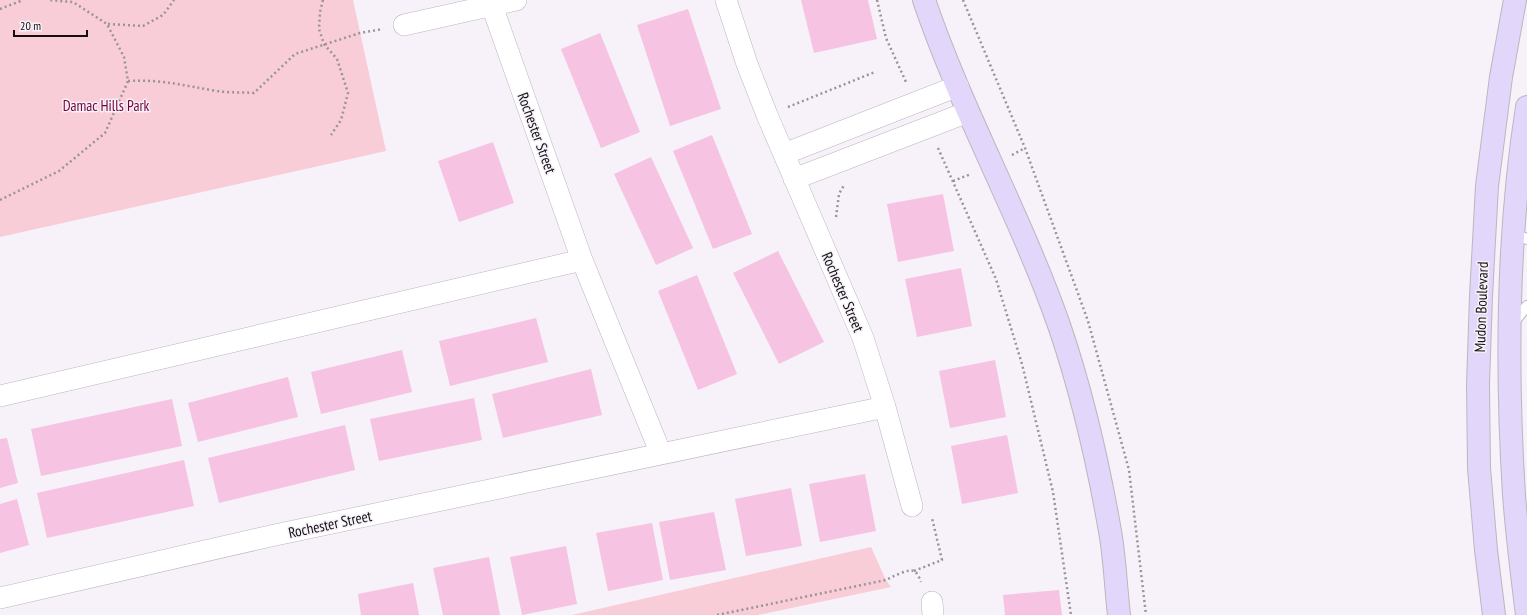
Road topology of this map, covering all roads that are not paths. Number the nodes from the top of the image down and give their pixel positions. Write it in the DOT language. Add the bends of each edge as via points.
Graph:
graph roads {
  1 [pos="516,0"];
  2 [pos="726,0"];
  3 [pos="924,0"];
  4 [pos="1515,0"];
  5 [pos="492,6"];
  6 [pos="404,25"];
  7 [pos="958,86"];
  8 [pos="1527,107"];
  9 [pos="968,112"];
  10 [pos="784,154"];
  11 [pos="794,179"];
  12 [pos="1520,237"];
  13 [pos="582,260"];
  14 [pos="1527,306"];
  15 [pos="1510,326"];
  16 [pos="0,396"];
  17 [pos="885,406"];
  18 [pos="661,454"];
  19 [pos="912,506"];
  20 [pos="0,598"];
  21 [pos="1119,615"];
  22 [pos="1494,615"];
  23 [pos="1527,615"];
  1 -- 5 [label="street"];
  2 -- 10 [label="street, Rochester Street" via="747,64"];
  3 -- 7 [label="street"];
  4 -- 22 [label="street, Mudon Boulevard" via="1501,77 1488,186 1478,384 1479,468"];
  5 -- 6 [label="street"];
  5 -- 13 [label="street, Rochester Street"];
  7 -- 9 [label="street"];
  7 -- 10 [label="street"];
  8 -- 12 [label="street, Mudon Boulevard" via="1516,204"];
  9 -- 11 [label="street"];
  9 -- 21 [label="street" via="1020,228 1060,328 1090,432 1111,539"];
  10 -- 11 [label="street, Rochester Street"];
  11 -- 17 [label="street, Rochester Street" via="863,338"];
  12 -- 15 [label="street, Mudon Boulevard"];
  13 -- 16 [label="street"];
  13 -- 18 [label="street, Rochester Street"];
  14 -- 15 [label="lane"];
  15 -- 23 [label="street, Mudon Boulevard" via="1510,426 1514,497"];
  17 -- 18 [label="street, Rochester Street"];
  17 -- 19 [label="street, Rochester Street"];
  18 -- 20 [label="street, Rochester Street" via="275,535"];
}
